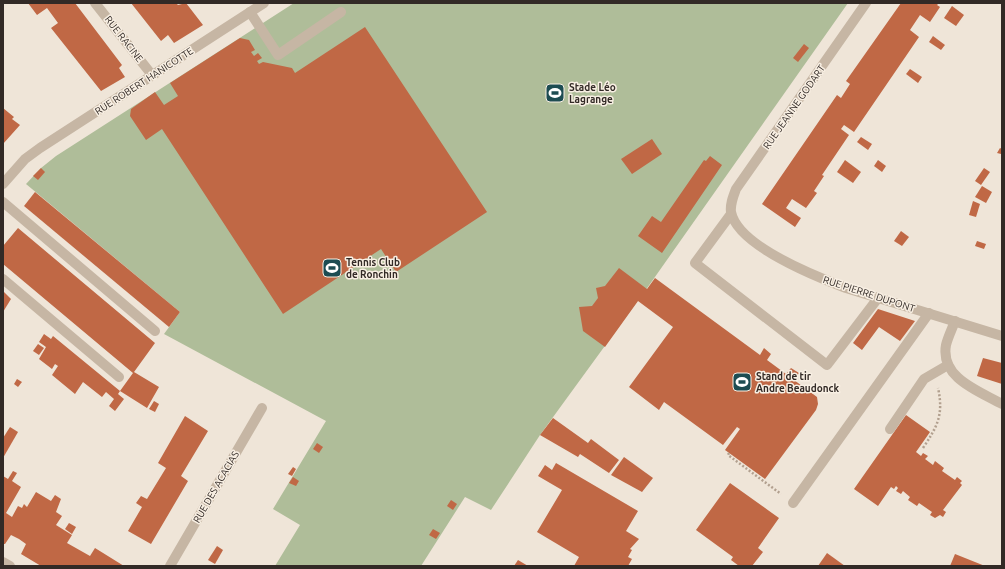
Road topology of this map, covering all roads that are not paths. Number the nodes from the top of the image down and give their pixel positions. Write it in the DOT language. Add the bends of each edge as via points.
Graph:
graph roads {
  1 [pos="95,3"];
  2 [pos="264,3"];
  3 [pos="866,3"];
  4 [pos="250,12"];
  5 [pos="341,12"];
  6 [pos="152,75"];
  7 [pos="3,184"];
  8 [pos="3,202"];
  9 [pos="732,214"];
  10 [pos="3,279"];
  11 [pos="878,298"];
  12 [pos="929,313"];
  13 [pos="954,321"];
  14 [pos="155,332"];
  15 [pos="1002,336"];
  16 [pos="948,365"];
  17 [pos="119,377"];
  18 [pos="1002,404"];
  19 [pos="262,408"];
  20 [pos="890,429"];
  21 [pos="793,503"];
  22 [pos="3,562"];
  23 [pos="10,566"];
  24 [pos="170,566"];
  1 -- 6 [label="street, RUE RACINE"];
  2 -- 4 [label="street, RUE ROBERT HANICOTTE"];
  3 -- 9 [label="street, RUE JEANNE GODART" via="736,189 731,202"];
  4 -- 5 [label="street" via="278,55"];
  4 -- 6 [label="street, RUE ROBERT HANICOTTE"];
  6 -- 7 [label="street, RUE ROBERT HANICOTTE" via="40,148"];
  8 -- 14 [label="street"];
  9 -- 11 [label="street, RUE PIERRE DUPONT" via="740,229 749,238 774,255 832,282"];
  9 -- 11 [label="street" via="695,263 827,365"];
  10 -- 17 [label="street"];
  11 -- 12 [label="street, RUE PIERRE DUPONT"];
  12 -- 13 [label="street, RUE PIERRE DUPONT"];
  12 -- 21 [label="street"];
  13 -- 15 [label="street, RUE PIERRE DUPONT"];
  13 -- 16 [label="street" via="946,345"];
  16 -- 18 [label="street" via="960,381"];
  16 -- 20 [label="street" via="924,379"];
  19 -- 24 [label="street, RUE DES ACACIAS"];
  22 -- 23 [label="street"];
}
